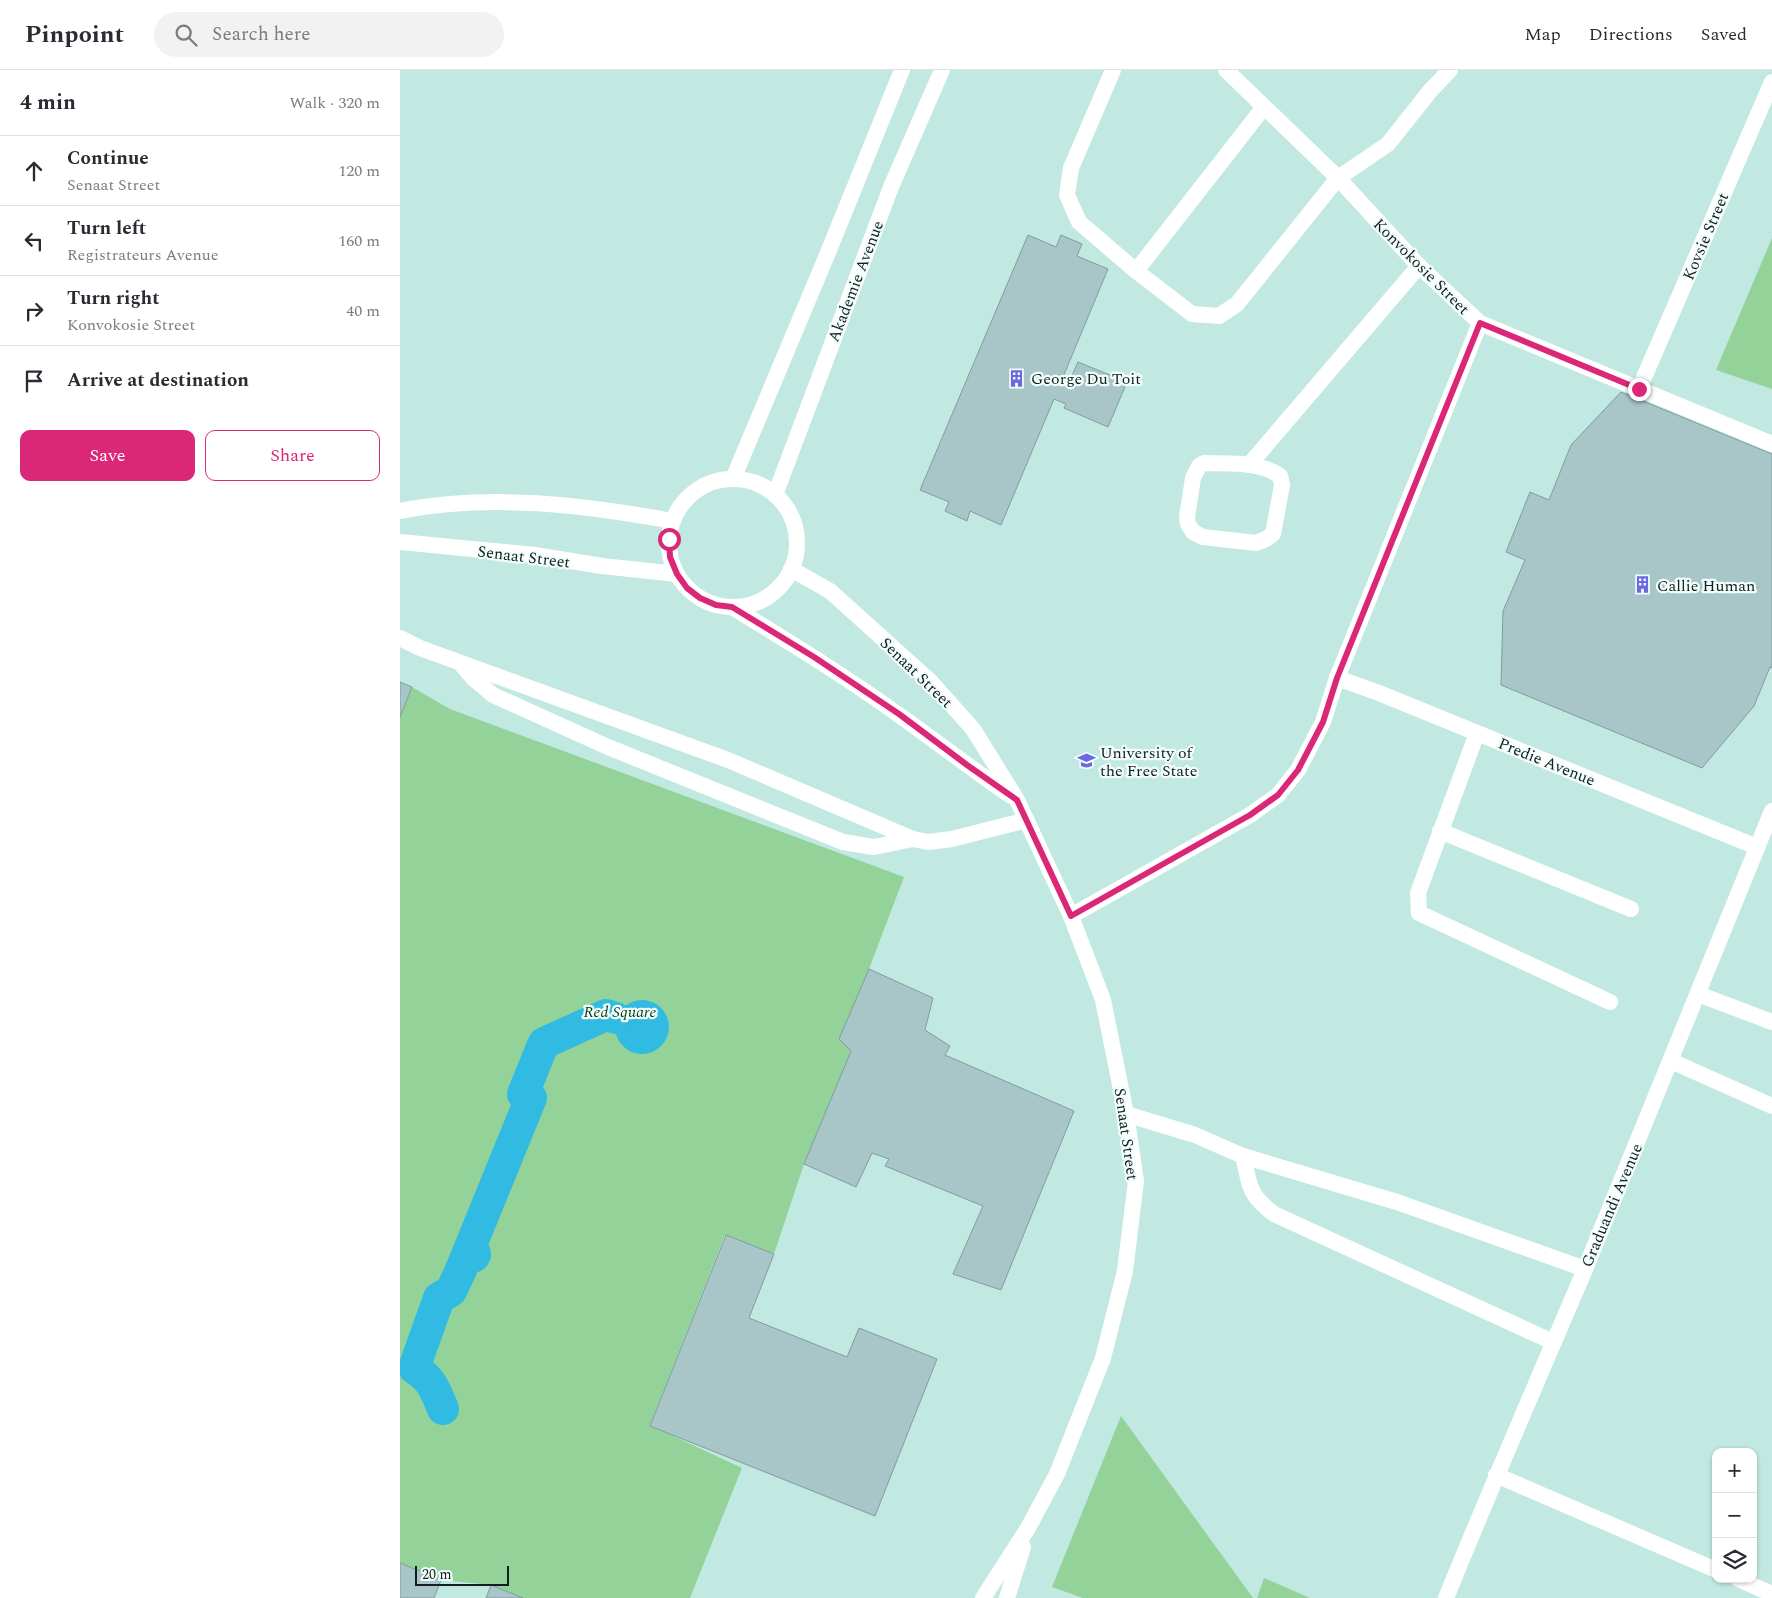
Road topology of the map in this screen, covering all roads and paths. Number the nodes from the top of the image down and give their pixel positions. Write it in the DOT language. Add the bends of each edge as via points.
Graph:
graph roads {
  1 [pos="902,70"];
  2 [pos="942,70"];
  3 [pos="1113,70"];
  4 [pos="1226,70"];
  5 [pos="1450,70"];
  6 [pos="1772,82"];
  7 [pos="1264,107"];
  8 [pos="1338,178"];
  9 [pos="1419,266"];
  10 [pos="1136,271"];
  11 [pos="1480,323"];
  12 [pos="1639,389"];
  13 [pos="1772,444"];
  14 [pos="1248,465"];
  15 [pos="733,479"];
  16 [pos="775,494"];
  17 [pos="400,511"];
  18 [pos="673,521"];
  19 [pos="400,542"];
  20 [pos="791,569"];
  21 [pos="677,574"];
  22 [pos="732,607"];
  23 [pos="400,638"];
  24 [pos="459,662"];
  25 [pos="1337,678"];
  26 [pos="1477,732"];
  27 [pos="1017,800"];
  28 [pos="1772,811"];
  29 [pos="1027,820"];
  30 [pos="1440,831"];
  31 [pos="913,839"];
  32 [pos="1757,847"];
  33 [pos="1631,909"];
  34 [pos="1071,916"];
  35 [pos="1698,994"];
  36 [pos="1610,1002"];
  37 [pos="1772,1022"];
  38 [pos="1671,1061"];
  39 [pos="1772,1106"];
  40 [pos="1126,1114"];
  41 [pos="1244,1156"];
  42 [pos="1585,1269"];
  43 [pos="1553,1342"];
  44 [pos="1496,1475"];
  45 [pos="1028,1528"];
  46 [pos="1712,1568"];
  47 [pos="1747,1583"];
  48 [pos="1772,1594"];
  49 [pos="983,1598"];
  50 [pos="1007,1598"];
  51 [pos="1446,1598"];
  1 -- 15 [label="lane"];
  2 -- 16 [label="lane, Akademie Avenue" via="891,188"];
  3 -- 10 [label="lane" via="1071,168 1067,195 1079,222"];
  4 -- 7 [label="lane, Konvokosie Street"];
  5 -- 8 [label="lane" via="1388,144"];
  6 -- 12 [label="lane, Kovsie Street"];
  7 -- 8 [label="lane, Konvokosie Street"];
  7 -- 10 [label="lane"];
  8 -- 9 [label="lane, Konvokosie Street"];
  8 -- 10 [label="lane" via="1237,304 1219,316 1192,314"];
  9 -- 11 [label="lane, Konvokosie Street"];
  9 -- 14 [label="lane"];
  11 -- 12 [label="lane, Konvokosie Street"];
  11 -- 25 [label="lane"];
  12 -- 13 [label="lane, Konvokosie Street"];
  14 -- 14 [label="lane" via="1273,470 1280,476 1282,485 1273,534 1256,543 1203,537 1193,532 1187,517 1193,478 1199,466 1204,463"];
  15 -- 16 [label="lane, Senaat Street" via="748,480"];
  15 -- 18 [label="lane, Senaat Street" via="714,482 696,490 682,504"];
  16 -- 20 [label="lane, Senaat Street" via="788,510 796,529"];
  17 -- 18 [label="lane" via="469,502 535,504 617,511"];
  18 -- 21 [label="lane, Senaat Street" via="670,557"];
  19 -- 21 [label="lane, Senaat Street" via="535,555"];
  20 -- 22 [label="lane, Senaat Street" via="774,592 761,600"];
  20 -- 27 [label="lane, Senaat Street" via="830,591 931,682 973,729"];
  21 -- 22 [label="lane, Senaat Street" via="700,598"];
  22 -- 27 [label="lane, Senaat Street" via="844,678"];
  23 -- 24 [label="lane"];
  24 -- 31 [label="lane" via="728,760"];
  24 -- 31 [label="lane" via="493,695 608,748 843,842 874,847"];
  25 -- 26 [label="lane, Predie Avenue"];
  25 -- 34 [label="lane" via="1323,722 1298,770 1278,795 1250,815"];
  26 -- 30 [label="lane"];
  26 -- 32 [label="lane, Predie Avenue"];
  27 -- 29 [label="lane, Senaat Street"];
  28 -- 32 [label="lane, Graduandi Avenue"];
  29 -- 31 [label="lane" via="952,839 928,842"];
  29 -- 34 [label="lane, Senaat Street"];
  30 -- 33 [label="lane"];
  30 -- 36 [label="lane" via="1418,893 1419,913"];
  32 -- 35 [label="lane, Graduandi Avenue"];
  34 -- 40 [label="lane, Senaat Street" via="1103,1000"];
  35 -- 37 [label="lane"];
  35 -- 38 [label="lane, Graduandi Avenue"];
  38 -- 39 [label="lane"];
  38 -- 42 [label="lane, Graduandi Avenue"];
  40 -- 41 [label="lane" via="1195,1135"];
  40 -- 45 [label="lane, Senaat Street" via="1136,1180 1125,1271 1103,1358 1056,1474"];
  41 -- 42 [label="lane" via="1397,1202"];
  41 -- 43 [label="lane" via="1251,1189 1258,1201 1274,1214"];
  42 -- 43 [label="lane, Graduandi Avenue"];
  43 -- 44 [label="lane, Graduandi Avenue"];
  44 -- 46 [label="lane"];
  44 -- 51 [label="lane, Graduandi Avenue"];
  45 -- 49 [label="lane, Senaat Street"];
  45 -- 50 [label="lane, Senaat Street"];
  47 -- 48 [label="lane"];
}
